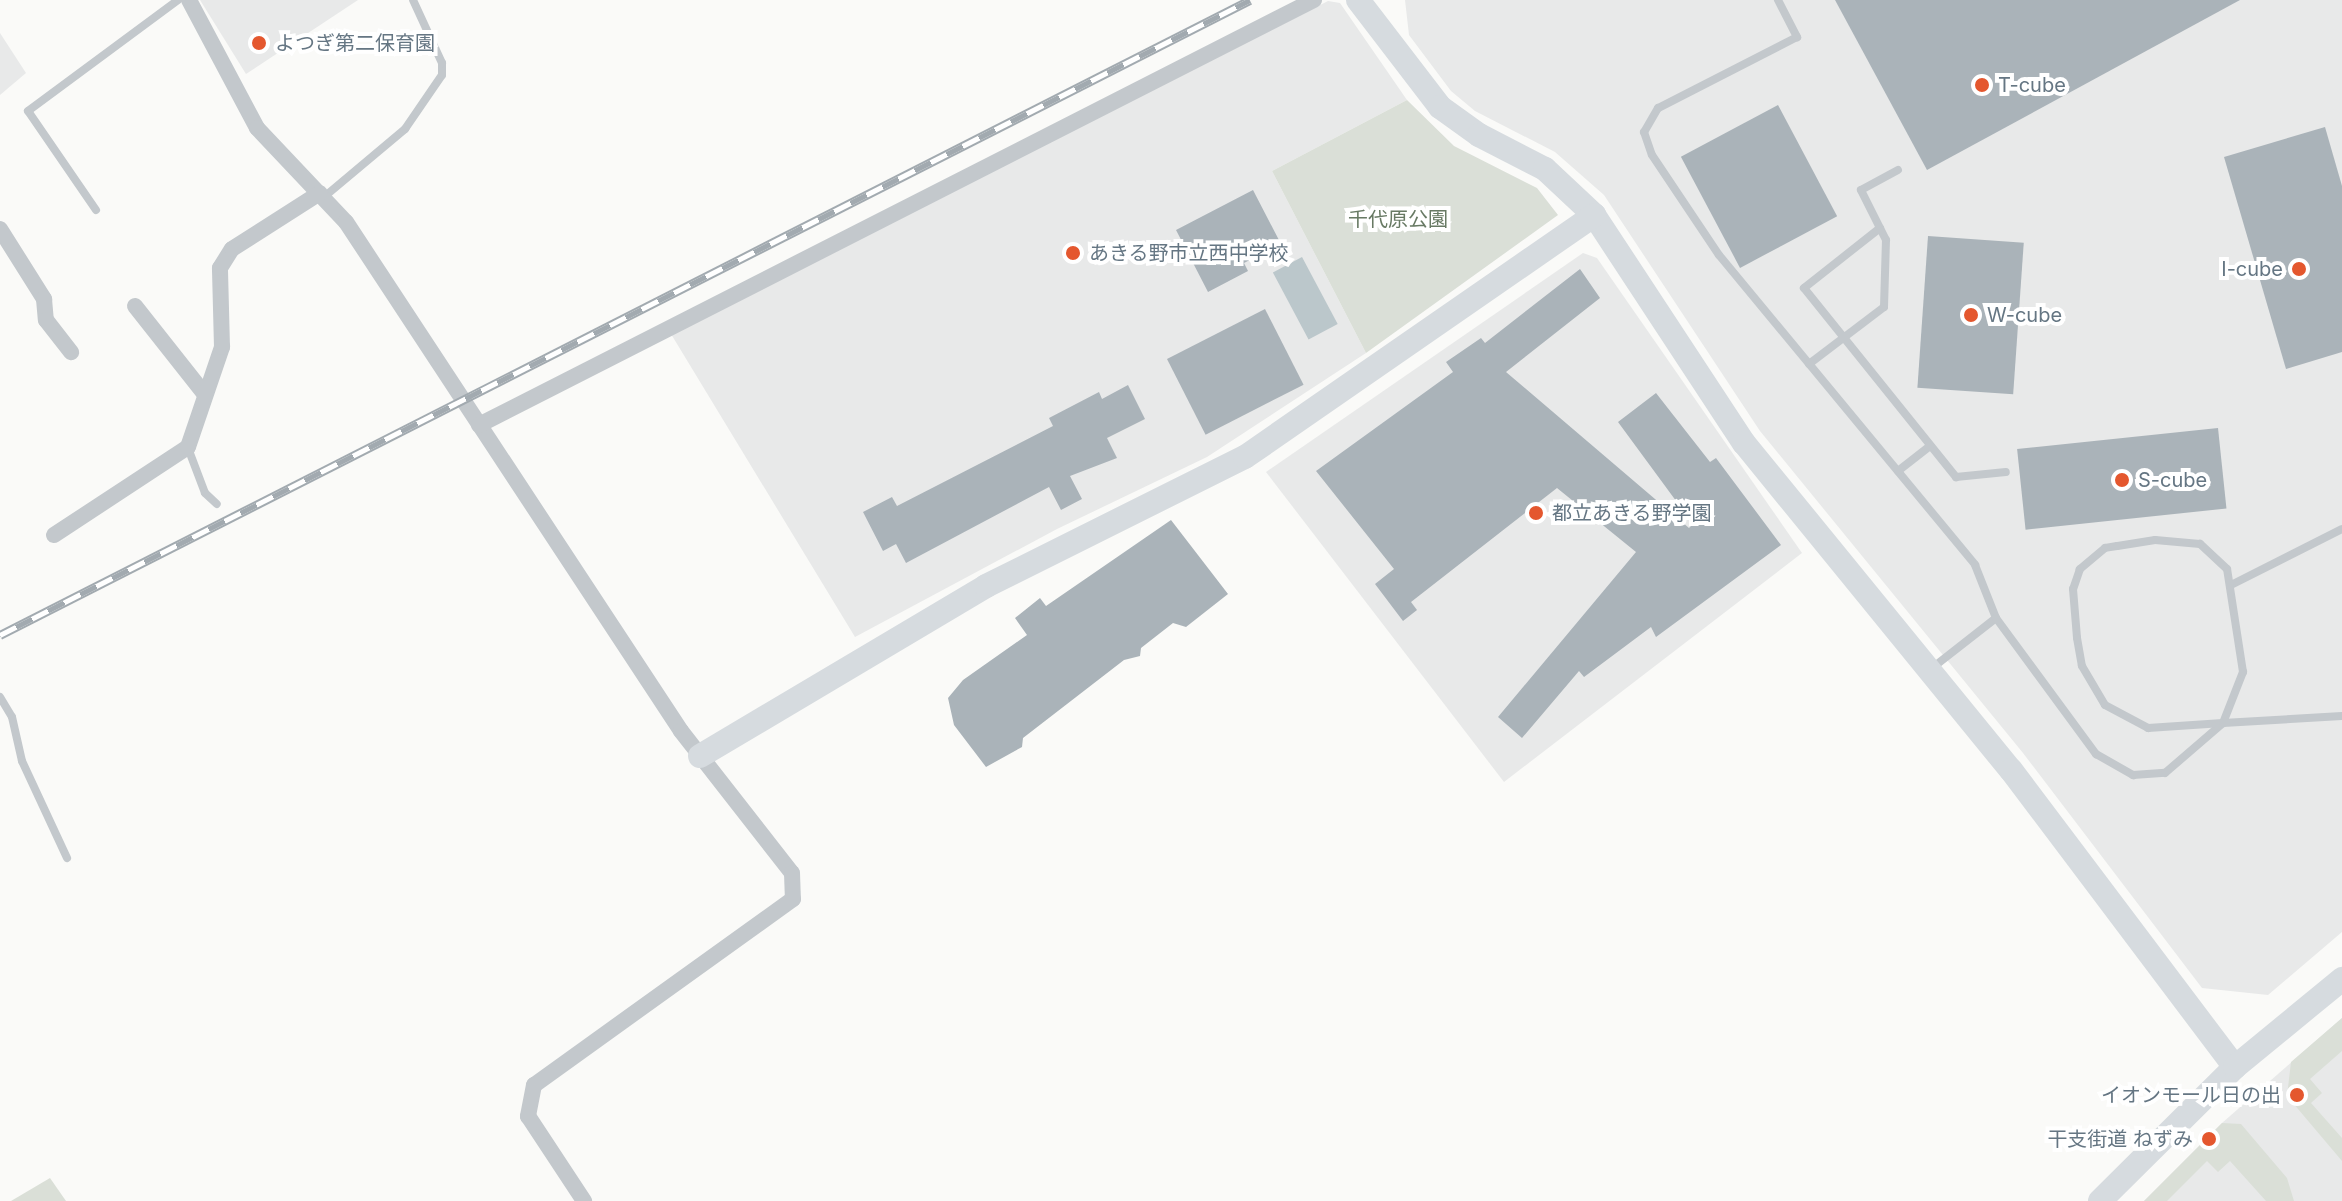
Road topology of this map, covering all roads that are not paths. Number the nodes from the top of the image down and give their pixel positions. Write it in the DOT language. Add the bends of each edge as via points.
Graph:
graph roads {
  1 [pos="178,0"];
  2 [pos="189,0"];
  3 [pos="413,0"];
  4 [pos="1314,0"];
  5 [pos="1358,0"];
  6 [pos="1778,0"];
  7 [pos="1898,170"];
  8 [pos="322,195"];
  9 [pos="96,210"];
  10 [pos="1594,215"];
  11 [pos="1880,228"];
  12 [pos="0,229"];
  13 [pos="135,306"];
  14 [pos="1843,337"];
  15 [pos="71,352"];
  16 [pos="1809,364"];
  17 [pos="203,392"];
  18 [pos="479,425"];
  19 [pos="1930,446"];
  20 [pos="188,447"];
  21 [pos="1898,471"];
  22 [pos="2006,472"];
  23 [pos="217,504"];
  24 [pos="2342,529"];
  25 [pos="54,535"];
  26 [pos="2231,585"];
  27 [pos="1996,618"];
  28 [pos="1930,670"];
  29 [pos="0,697"];
  30 [pos="2342,716"];
  31 [pos="2223,723"];
  32 [pos="700,756"];
  33 [pos="67,858"];
  34 [pos="2342,979"];
  35 [pos="2235,1067"];
  36 [pos="584,1201"];
  37 [pos="2100,1201"];
  1 -- 9 [label="lane" via="28,111"];
  2 -- 8 [label="street" via="257,128"];
  3 -- 8 [label="lane" via="442,63 442,75 405,129"];
  4 -- 18 [label="street"];
  5 -- 10 [label="street" via="1440,107 1479,135 1545,169"];
  6 -- 16 [label="lane" via="1797,37 1658,108 1644,132 1652,155 1719,255"];
  7 -- 11 [label="lane" via="1861,190"];
  8 -- 17 [label="street" via="232,249 220,268 222,347"];
  8 -- 18 [label="street" via="346,222"];
  10 -- 28 [label="street" via="1744,443"];
  10 -- 32 [label="street" via="1245,457 986,586"];
  11 -- 14 [label="lane" via="1886,240 1884,307"];
  11 -- 14 [label="lane" via="1804,288"];
  12 -- 15 [label="street" via="44,299 46,320"];
  13 -- 17 [label="street"];
  14 -- 16 [label="lane"];
  14 -- 19 [label="lane"];
  16 -- 21 [label="lane"];
  17 -- 20 [label="street"];
  18 -- 32 [label="street"];
  19 -- 21 [label="lane"];
  19 -- 22 [label="lane" via="1956,477"];
  20 -- 23 [label="lane" via="205,493"];
  20 -- 25 [label="street"];
  21 -- 27 [label="lane" via="1975,565"];
  24 -- 26 [label="lane"];
  26 -- 31 [label="lane" via="2243,672"];
  26 -- 31 [label="lane" via="2227,569 2200,544 2155,540 2105,548 2080,569 2073,589 2082,666 2105,705 2148,728"];
  27 -- 28 [label="lane"];
  27 -- 31 [label="lane" via="2080,736 2114,766 2133,775 2165,773"];
  28 -- 35 [label="street"];
  29 -- 33 [label="lane" via="12,717 22,761"];
  30 -- 31 [label="lane"];
  32 -- 36 [label="street" via="792,873 793,899 534,1085 528,1116"];
  34 -- 35 [label="street"];
  35 -- 37 [label="street"];
}
